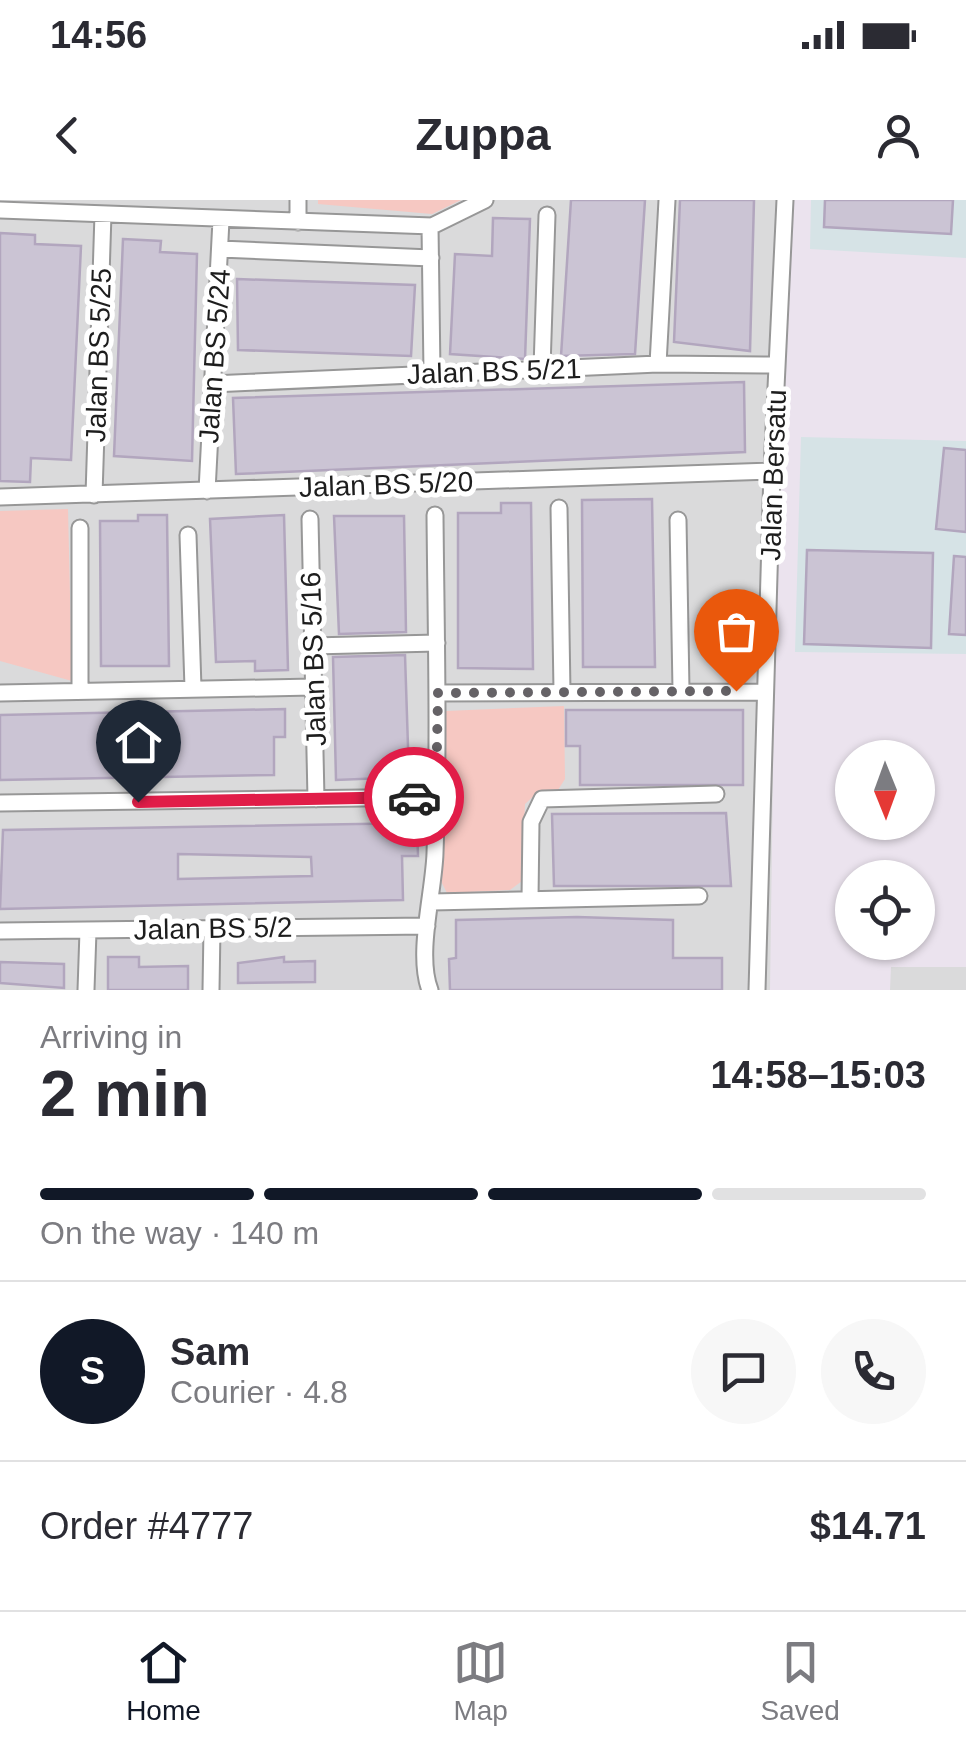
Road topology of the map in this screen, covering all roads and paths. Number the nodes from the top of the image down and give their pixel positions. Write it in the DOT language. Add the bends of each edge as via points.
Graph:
graph roads {
  1 [pos="298,200"];
  2 [pos="485,200"];
  3 [pos="666,200"];
  4 [pos="785,200"];
  5 [pos="0,210"];
  6 [pos="104,214"];
  7 [pos="546,215"];
  8 [pos="221,220"];
  9 [pos="298,222"];
  10 [pos="430,226"];
  11 [pos="220,249"];
  12 [pos="432,258"];
  13 [pos="658,364"];
  14 [pos="776,365"];
  15 [pos="542,368"];
  16 [pos="432,372"];
  17 [pos="212,384"];
  18 [pos="772,471"];
  19 [pos="207,491"];
  20 [pos="94,495"];
  21 [pos="0,497"];
  22 [pos="559,508"];
  23 [pos="435,515"];
  24 [pos="310,519"];
  25 [pos="678,520"];
  26 [pos="80,528"];
  27 [pos="188,535"];
  28 [pos="437,643"];
  29 [pos="312,646"];
  30 [pos="313,687"];
  31 [pos="193,688"];
  32 [pos="80,690"];
  33 [pos="681,690"];
  34 [pos="562,691"];
  35 [pos="764,692"];
  36 [pos="0,693"];
  37 [pos="438,693"];
  38 [pos="716,794"];
  39 [pos="436,797"];
  40 [pos="316,799"];
  41 [pos="0,803"];
  42 [pos="699,896"];
  43 [pos="530,899"];
  44 [pos="432,902"];
  45 [pos="427,926"];
  46 [pos="212,928"];
  47 [pos="0,930"];
  48 [pos="88,930"];
  49 [pos="86,990"];
  50 [pos="212,990"];
  51 [pos="430,990"];
  52 [pos="757,990"];
  1 -- 9 [label="street"];
  2 -- 10 [label="street"];
  3 -- 13 [label="street"];
  4 -- 14 [label="street, Jalan Bersatu"];
  5 -- 6 [label="street"];
  6 -- 8 [label="street"];
  6 -- 20 [label="street, Jalan BS 5/25"];
  7 -- 15 [label="street"];
  8 -- 9 [label="street"];
  8 -- 11 [label="street, Jalan BS 5/24"];
  9 -- 10 [label="street"];
  10 -- 12 [label="street"];
  11 -- 12 [label="street"];
  11 -- 17 [label="street, Jalan BS 5/24"];
  12 -- 16 [label="street"];
  13 -- 14 [label="street, Jalan BS 5/21"];
  13 -- 15 [label="street, Jalan BS 5/21"];
  14 -- 18 [label="street, Jalan Bersatu"];
  15 -- 16 [label="street, Jalan BS 5/21"];
  16 -- 17 [label="street, Jalan BS 5/21"];
  17 -- 19 [label="street, Jalan BS 5/24"];
  18 -- 19 [label="street, Jalan BS 5/20"];
  18 -- 35 [label="street, Jalan Bersatu"];
  19 -- 20 [label="street, Jalan BS 5/20"];
  20 -- 21 [label="street, Jalan BS 5/20"];
  22 -- 34 [label="street"];
  23 -- 28 [label="street"];
  24 -- 29 [label="street, Jalan BS 5/16"];
  25 -- 33 [label="street"];
  26 -- 32 [label="street"];
  27 -- 31 [label="street"];
  28 -- 29 [label="street"];
  28 -- 37 [label="street"];
  29 -- 30 [label="street, Jalan BS 5/16"];
  30 -- 31 [label="street"];
  30 -- 40 [label="street, Jalan BS 5/16"];
  31 -- 32 [label="street"];
  32 -- 36 [label="street"];
  33 -- 34 [label="street"];
  33 -- 35 [label="street"];
  34 -- 37 [label="street"];
  35 -- 52 [label="street, Jalan Bersatu"];
  37 -- 39 [label="street"];
  38 -- 43 [label="street" via="542,799 531,822"];
  39 -- 40 [label="street"];
  39 -- 44 [label="street"];
  40 -- 41 [label="street"];
  42 -- 43 [label="street"];
  43 -- 44 [label="street"];
  44 -- 45 [label="street"];
  45 -- 46 [label="street, Jalan BS 5/2"];
  45 -- 51 [label="street"];
  46 -- 48 [label="street, Jalan BS 5/2"];
  46 -- 50 [label="street"];
  47 -- 48 [label="street, Jalan BS 5/2"];
  48 -- 49 [label="street"];
}
